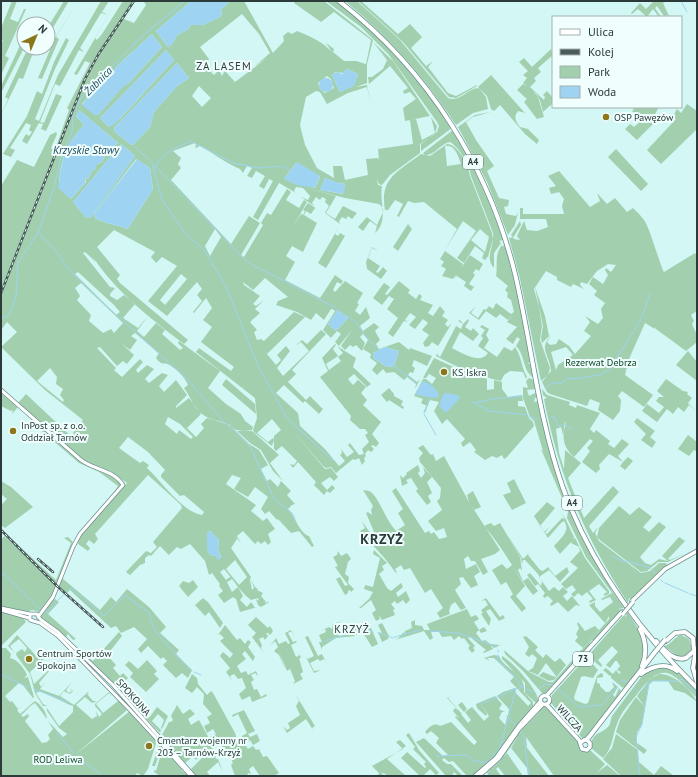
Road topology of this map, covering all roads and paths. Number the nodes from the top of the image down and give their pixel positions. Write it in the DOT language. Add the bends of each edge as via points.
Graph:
graph roads {
  1 [pos="339,1"];
  2 [pos="343,1"];
  3 [pos="534,363"];
  4 [pos="1,390"];
  5 [pos="542,401"];
  6 [pos="697,551"];
  7 [pos="1,609"];
  8 [pos="43,611"];
  9 [pos="36,613"];
  10 [pos="30,614"];
  11 [pos="38,617"];
  12 [pos="28,618"];
  13 [pos="636,621"];
  14 [pos="36,622"];
  15 [pos="665,640"];
  16 [pos="656,641"];
  17 [pos="640,673"];
  18 [pos="113,685"];
  19 [pos="696,685"];
  20 [pos="108,687"];
  21 [pos="546,701"];
  22 [pos="583,741"];
  23 [pos="590,743"];
  24 [pos="191,776"];
  25 [pos="194,776"];
  26 [pos="475,776"];
  27 [pos="479,776"];
  1 -- 3 [label="highway, A4" via="408,66 440,107 469,154 490,199 507,245"];
  2 -- 3 [label="highway, A4" via="382,35 413,68 446,112 471,153 495,204 511,250"];
  3 -- 5 [label="highway, A4"];
  4 -- 8 [label="main road" via="84,462 114,476 123,485 77,539 53,596"];
  5 -- 13 [label="highway, A4" via="554,460 575,517 602,570"];
  5 -- 16 [label="highway, A4" via="559,466 585,533 622,597"];
  6 -- 21 [label="main road, 73, bridge" via="665,569"];
  7 -- 10 [label="main road"];
  7 -- 12 [label="main road"];
  8 -- 9 [label="main road"];
  8 -- 11 [label="main road"];
  9 -- 10 [label="main road"];
  9 -- 11 [label="main road"];
  10 -- 12 [label="main road"];
  11 -- 14 [label="main road"];
  11 -- 18 [label="main road, SPOKOJNA" via="58,632"];
  12 -- 14 [label="main road"];
  13 -- 17 [label="highway" via="646,645"];
  13 -- 19 [label="highway, A4"];
  14 -- 20 [label="main road, SPOKOJNA" via="58,636"];
  15 -- 16 [label="highway" via="675,633 685,632 693,638 694,651 686,658 677,659"];
  15 -- 17 [label="highway, bridge"];
  15 -- 19 [label="highway" via="679,629 688,631 693,636 697,647 693,668"];
  16 -- 19 [label="highway, A4"];
  17 -- 19 [label="highway" via="653,667 667,666"];
  17 -- 22 [label="highway" via="589,738"];
  17 -- 23 [label="highway"];
  18 -- 20 [label="main road" via="110,684"];
  18 -- 25 [label="main road, SPOKOJNA"];
  20 -- 24 [label="main road, SPOKOJNA"];
  21 -- 22 [label="main road, WILCZA"];
  21 -- 26 [label="main road, 73" via="519,726 496,758"];
  21 -- 27 [label="main road, 73" via="522,726 499,758"];
  22 -- 23 [label="main road, WILCZA"];
  22 -- 23 [label="main road" via="581,748 585,750 589,748"];
}
